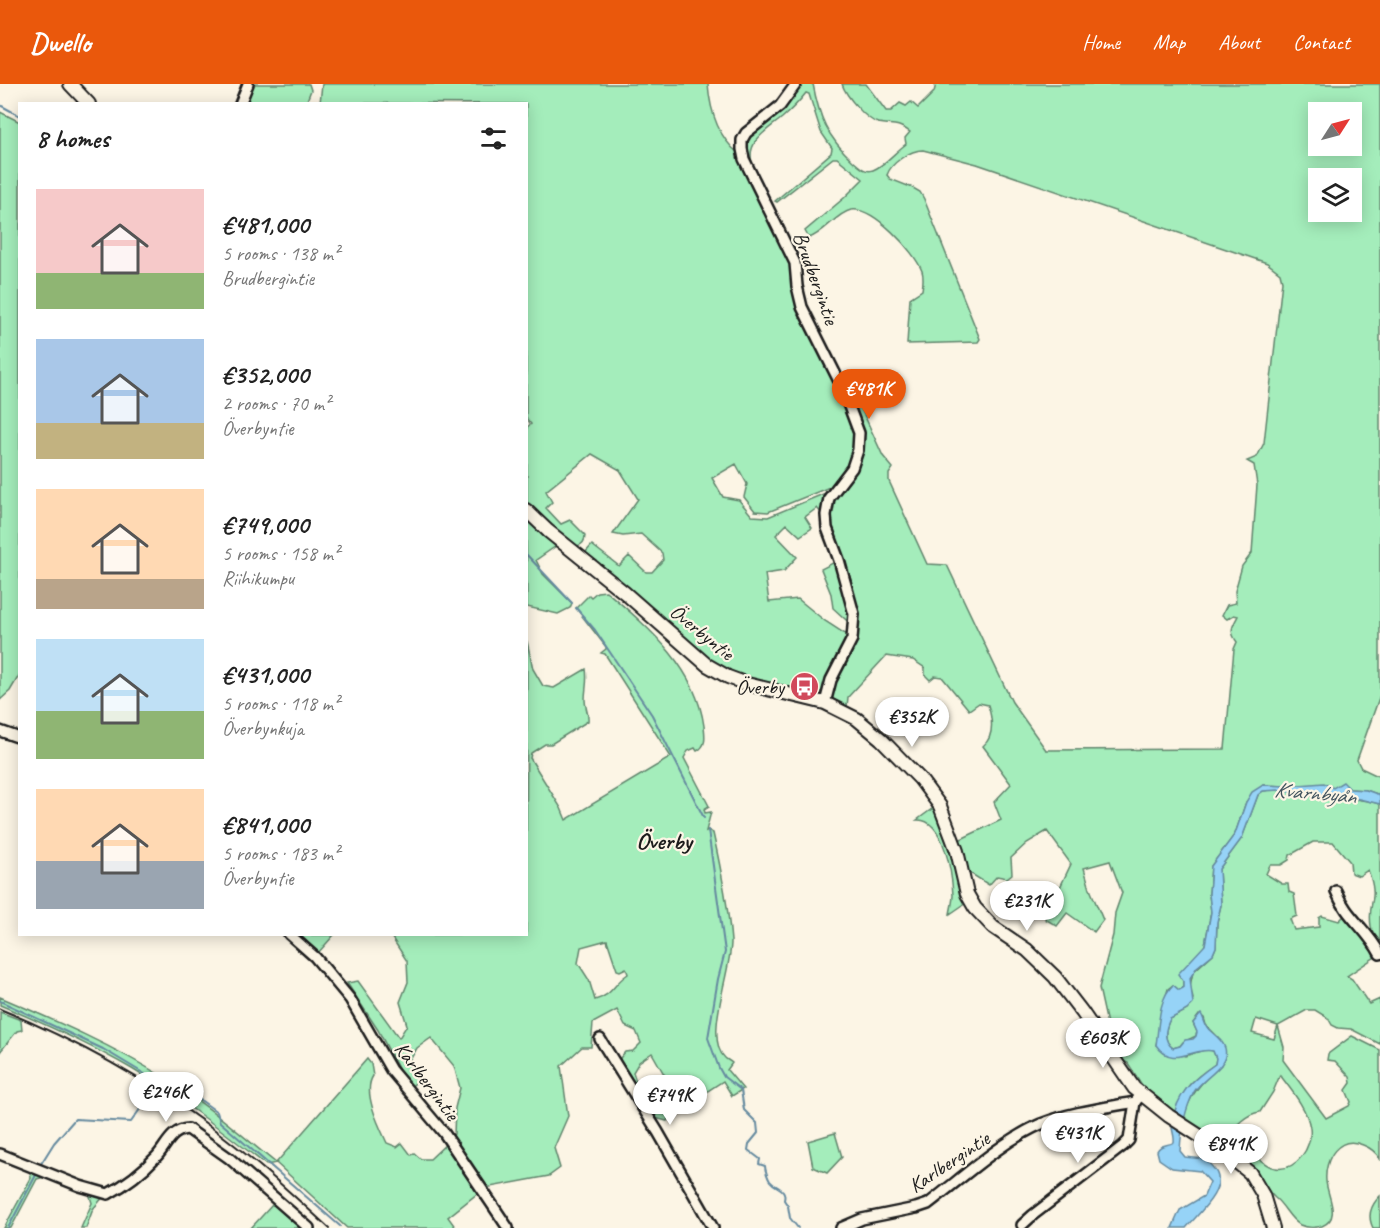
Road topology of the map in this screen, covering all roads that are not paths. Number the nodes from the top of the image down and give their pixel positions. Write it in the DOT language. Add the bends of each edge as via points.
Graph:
graph roads {
  1 [pos="70,84"];
  2 [pos="248,84"];
  3 [pos="796,84"];
  4 [pos="87,102"];
  5 [pos="241,102"];
  6 [pos="528,512"];
  7 [pos="825,703"];
  8 [pos="0,731"];
  9 [pos="18,737"];
  10 [pos="1336,891"];
  11 [pos="291,936"];
  12 [pos="1380,954"];
  13 [pos="600,1039"];
  14 [pos="1138,1098"];
  15 [pos="0,1154"];
  16 [pos="1022,1225"];
  17 [pos="309,1228"];
  18 [pos="508,1228"];
  19 [pos="713,1228"];
  20 [pos="841,1228"];
  21 [pos="1273,1228"];
  1 -- 4 [label="street"];
  2 -- 5 [label="street"];
  3 -- 7 [label="street, Brudbergintie" via="780,106 746,133 741,149 795,263 802,307 841,385 858,433 852,468 829,498 826,515 854,614 852,639 831,680"];
  6 -- 7 [label="street, Överbyntie" via="707,665 747,684"];
  7 -- 14 [label="street, Överbyntie" via="868,727 927,787 946,817 967,894 975,908 1055,977"];
  8 -- 9 [label="street"];
  10 -- 12 [label="street" via="1342,906"];
  11 -- 18 [label="street, Karlbergintie" via="315,957 350,999 391,1070 444,1133"];
  13 -- 19 [label="street"];
  14 -- 16 [label="street" via="1129,1140 1124,1146"];
  14 -- 20 [label="street, Karlbergintie" via="1042,1124 928,1203"];
  14 -- 21 [label="street, Överbyntie" via="1239,1162 1263,1195"];
  15 -- 17 [label="street" via="108,1194 157,1156 174,1134 188,1129 229,1158"];
}
